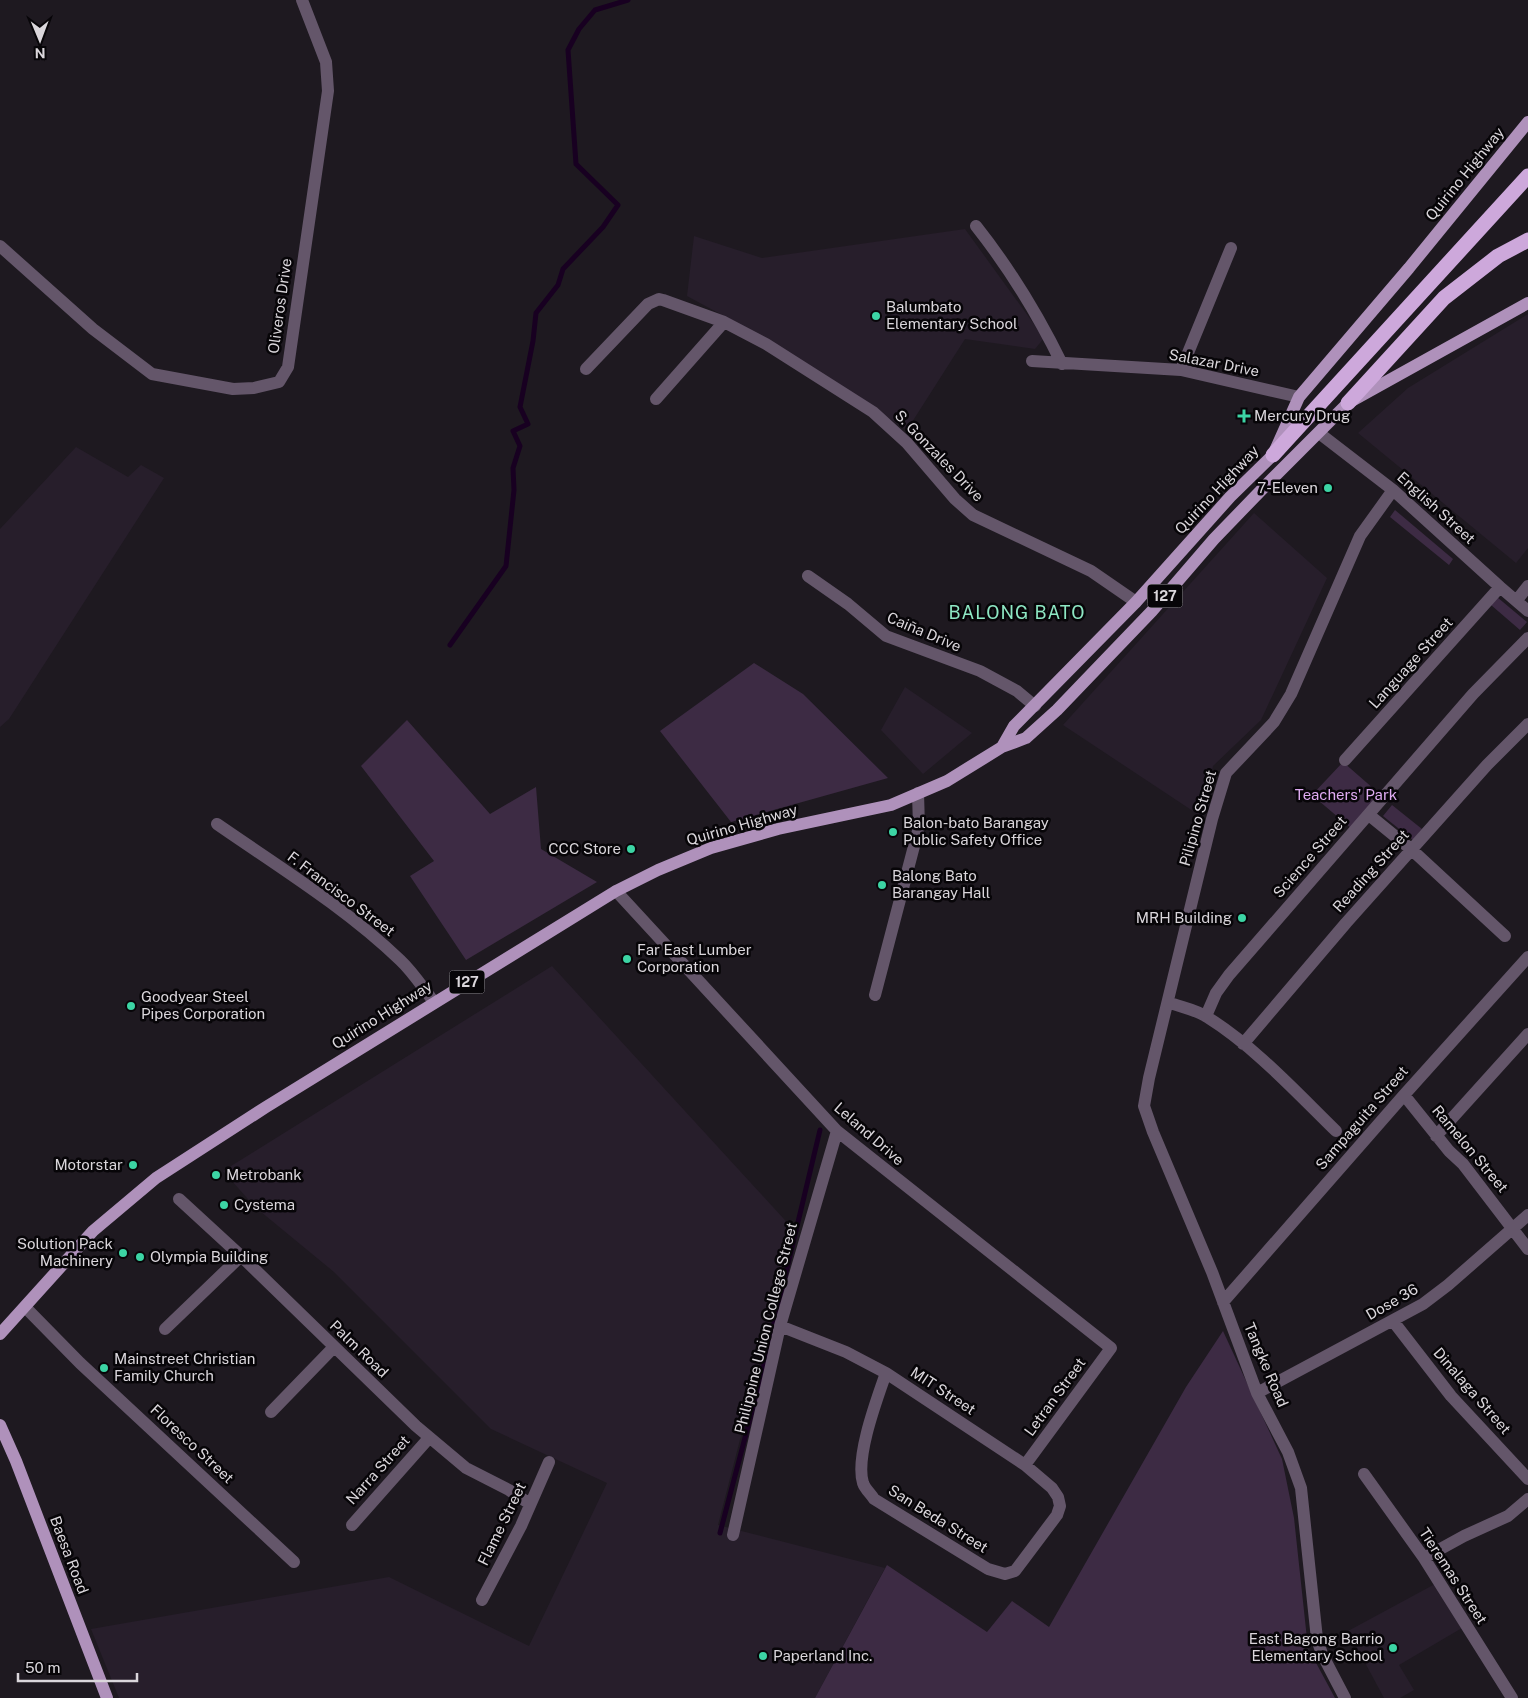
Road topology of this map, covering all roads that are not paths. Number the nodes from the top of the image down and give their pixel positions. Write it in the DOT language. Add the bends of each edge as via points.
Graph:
graph roads {
  1 [pos="302,0"];
  2 [pos="1528,122"];
  3 [pos="1528,176"];
  4 [pos="976,226"];
  5 [pos="1528,240"];
  6 [pos="0,246"];
  7 [pos="1231,248"];
  8 [pos="1528,303"];
  9 [pos="724,322"];
  10 [pos="1032,361"];
  11 [pos="1062,364"];
  12 [pos="586,370"];
  13 [pos="1181,370"];
  14 [pos="1299,397"];
  15 [pos="656,399"];
  16 [pos="1348,404"];
  17 [pos="1319,433"];
  18 [pos="1273,455"];
  19 [pos="1393,490"];
  20 [pos="808,576"];
  21 [pos="1528,586"];
  22 [pos="1500,587"];
  23 [pos="1517,600"];
  24 [pos="1136,602"];
  25 [pos="1528,611"];
  26 [pos="1528,638"];
  27 [pos="1035,706"];
  28 [pos="1528,724"];
  29 [pos="1002,747"];
  30 [pos="1345,760"];
  31 [pos="918,793"];
  32 [pos="1369,815"];
  33 [pos="217,824"];
  34 [pos="1412,850"];
  35 [pos="616,891"];
  36 [pos="1505,936"];
  37 [pos="1528,957"];
  38 [pos="876,996"];
  39 [pos="434,1002"];
  40 [pos="1168,1002"];
  41 [pos="1206,1016"];
  42 [pos="1528,1034"];
  43 [pos="1243,1044"];
  44 [pos="1149,1078"];
  45 [pos="1404,1095"];
  46 [pos="1336,1130"];
  47 [pos="837,1131"];
  48 [pos="1436,1136"];
  49 [pos="179,1199"];
  50 [pos="1528,1215"];
  51 [pos="1513,1229"];
  52 [pos="1528,1249"];
  53 [pos="241,1256"];
  54 [pos="1223,1302"];
  55 [pos="25,1307"];
  56 [pos="1394,1321"];
  57 [pos="780,1326"];
  58 [pos="165,1329"];
  59 [pos="0,1334"];
  60 [pos="334,1347"];
  61 [pos="1110,1348"];
  62 [pos="886,1373"];
  63 [pos="1257,1393"];
  64 [pos="271,1412"];
  65 [pos="0,1425"];
  66 [pos="430,1438"];
  67 [pos="549,1462"];
  68 [pos="1025,1465"];
  69 [pos="1364,1474"];
  70 [pos="1528,1479"];
  71 [pos="1528,1499"];
  72 [pos="530,1504"];
  73 [pos="1057,1515"];
  74 [pos="352,1525"];
  75 [pos="733,1535"];
  76 [pos="1424,1558"];
  77 [pos="294,1562"];
  78 [pos="482,1600"];
  79 [pos="107,1698"];
  80 [pos="1345,1698"];
  81 [pos="1512,1698"];
  1 -- 6 [label="street, Oliveros Drive" via="326,62 328,91 288,366 279,382 233,389 152,374 93,329"];
  2 -- 14 [label="main road, Quirino Highway"];
  3 -- 18 [label="highway"];
  4 -- 11 [label="street" via="1001,258"];
  5 -- 16 [label="highway" via="1498,256 1444,298"];
  7 -- 13 [label="street"];
  8 -- 16 [label="main road, Quirino Highway"];
  9 -- 12 [label="street, S. Gonzales Drive" via="663,300 654,300"];
  9 -- 15 [label="street"];
  9 -- 24 [label="street, S. Gonzales Drive" via="766,344 874,412 973,515 1091,571"];
  10 -- 11 [label="street, Salazar Drive"];
  11 -- 13 [label="street, Salazar Drive"];
  13 -- 14 [label="street, Salazar Drive"];
  14 -- 18 [label="main road, Quirino Highway"];
  16 -- 17 [label="main road, Quirino Highway / 127"];
  17 -- 19 [label="street, English Street"];
  17 -- 29 [label="main road, Quirino Highway / 127" via="1220,533 1152,611 1057,710 1026,738"];
  18 -- 24 [label="main road, Quirino Highway / 127" via="1230,497"];
  19 -- 22 [label="street, English Street"];
  19 -- 40 [label="street, Pilipino Street" via="1360,536 1291,694 1274,722 1226,773"];
  20 -- 27 [label="street, Caiña Drive" via="886,636 980,672 1017,691"];
  21 -- 23 [label="street"];
  22 -- 23 [label="street, English Street"];
  22 -- 30 [label="street, Language Street"];
  23 -- 25 [label="street, English Street"];
  24 -- 27 [label="main road, Quirino Highway / 127"];
  26 -- 32 [label="street, Science Street" via="1473,694"];
  27 -- 29 [label="main road, Quirino Highway / 127" via="1014,726"];
  28 -- 34 [label="street, Reading Street"];
  29 -- 31 [label="main road, Quirino Highway / 127" via="947,781"];
  31 -- 35 [label="main road, Quirino Highway / 127" via="891,804 778,829 711,848"];
  31 -- 38 [label="street" via="919,827"];
  32 -- 34 [label="street"];
  32 -- 41 [label="street, Science Street" via="1229,976 1216,993"];
  33 -- 39 [label="street, F. Francisco Street" via="369,933 402,962"];
  34 -- 36 [label="street"];
  34 -- 43 [label="street, Reading Street"];
  35 -- 39 [label="main road, Quirino Highway / 127"];
  35 -- 47 [label="street, Leland Drive"];
  37 -- 45 [label="street, Sampaguita Street"];
  39 -- 55 [label="main road, Quirino Highway / 127" via="156,1178 93,1231"];
  40 -- 41 [label="street"];
  40 -- 44 [label="street, Pilipino Street"];
  41 -- 43 [label="street"];
  42 -- 48 [label="street"];
  43 -- 46 [label="street"];
  44 -- 54 [label="street, Tangke Road" via="1144,1106"];
  45 -- 48 [label="street, Ramelon Street"];
  45 -- 54 [label="street, Sampaguita Street"];
  47 -- 57 [label="street, Philippine Union College Street"];
  47 -- 61 [label="street, Leland Drive"];
  48 -- 51 [label="street, Ramelon Street" via="1463,1164"];
  49 -- 53 [label="street, Palm Road"];
  50 -- 51 [label="street, Dose 36"];
  51 -- 52 [label="street, Ramelon Street"];
  51 -- 56 [label="street, Dose 36" via="1448,1285"];
  53 -- 58 [label="street"];
  53 -- 60 [label="street, Palm Road"];
  54 -- 63 [label="street, Tangke Road"];
  55 -- 59 [label="main road, Quirino Highway / 127"];
  55 -- 77 [label="street, Floresco Street" via="80,1363"];
  56 -- 63 [label="street, Dose 36"];
  56 -- 70 [label="street, Dinalaga Street" via="1451,1396"];
  57 -- 62 [label="street, MIT Street" via="846,1352"];
  57 -- 75 [label="street, Philippine Union College Street"];
  60 -- 64 [label="street"];
  60 -- 66 [label="street, Palm Road"];
  61 -- 68 [label="street, Letran Street"];
  62 -- 68 [label="street, MIT Street"];
  62 -- 73 [label="street, San Beda Street" via="870,1418 861,1470 864,1485 874,1499 988,1569 1005,1574 1015,1570"];
  63 -- 80 [label="street, Tangke Road" via="1288,1452 1301,1488 1317,1639"];
  65 -- 79 [label="main road, Baesa Road"];
  66 -- 72 [label="street, Palm Road" via="466,1468"];
  66 -- 74 [label="street, Narra Street"];
  67 -- 72 [label="street, Flame Street"];
  68 -- 73 [label="street, MIT Street" via="1058,1496 1060,1506"];
  69 -- 76 [label="street, Tieremas Street"];
  71 -- 76 [label="street" via="1508,1516"];
  72 -- 78 [label="street, Flame Street"];
  76 -- 81 [label="street, Tieremas Street"];
}
